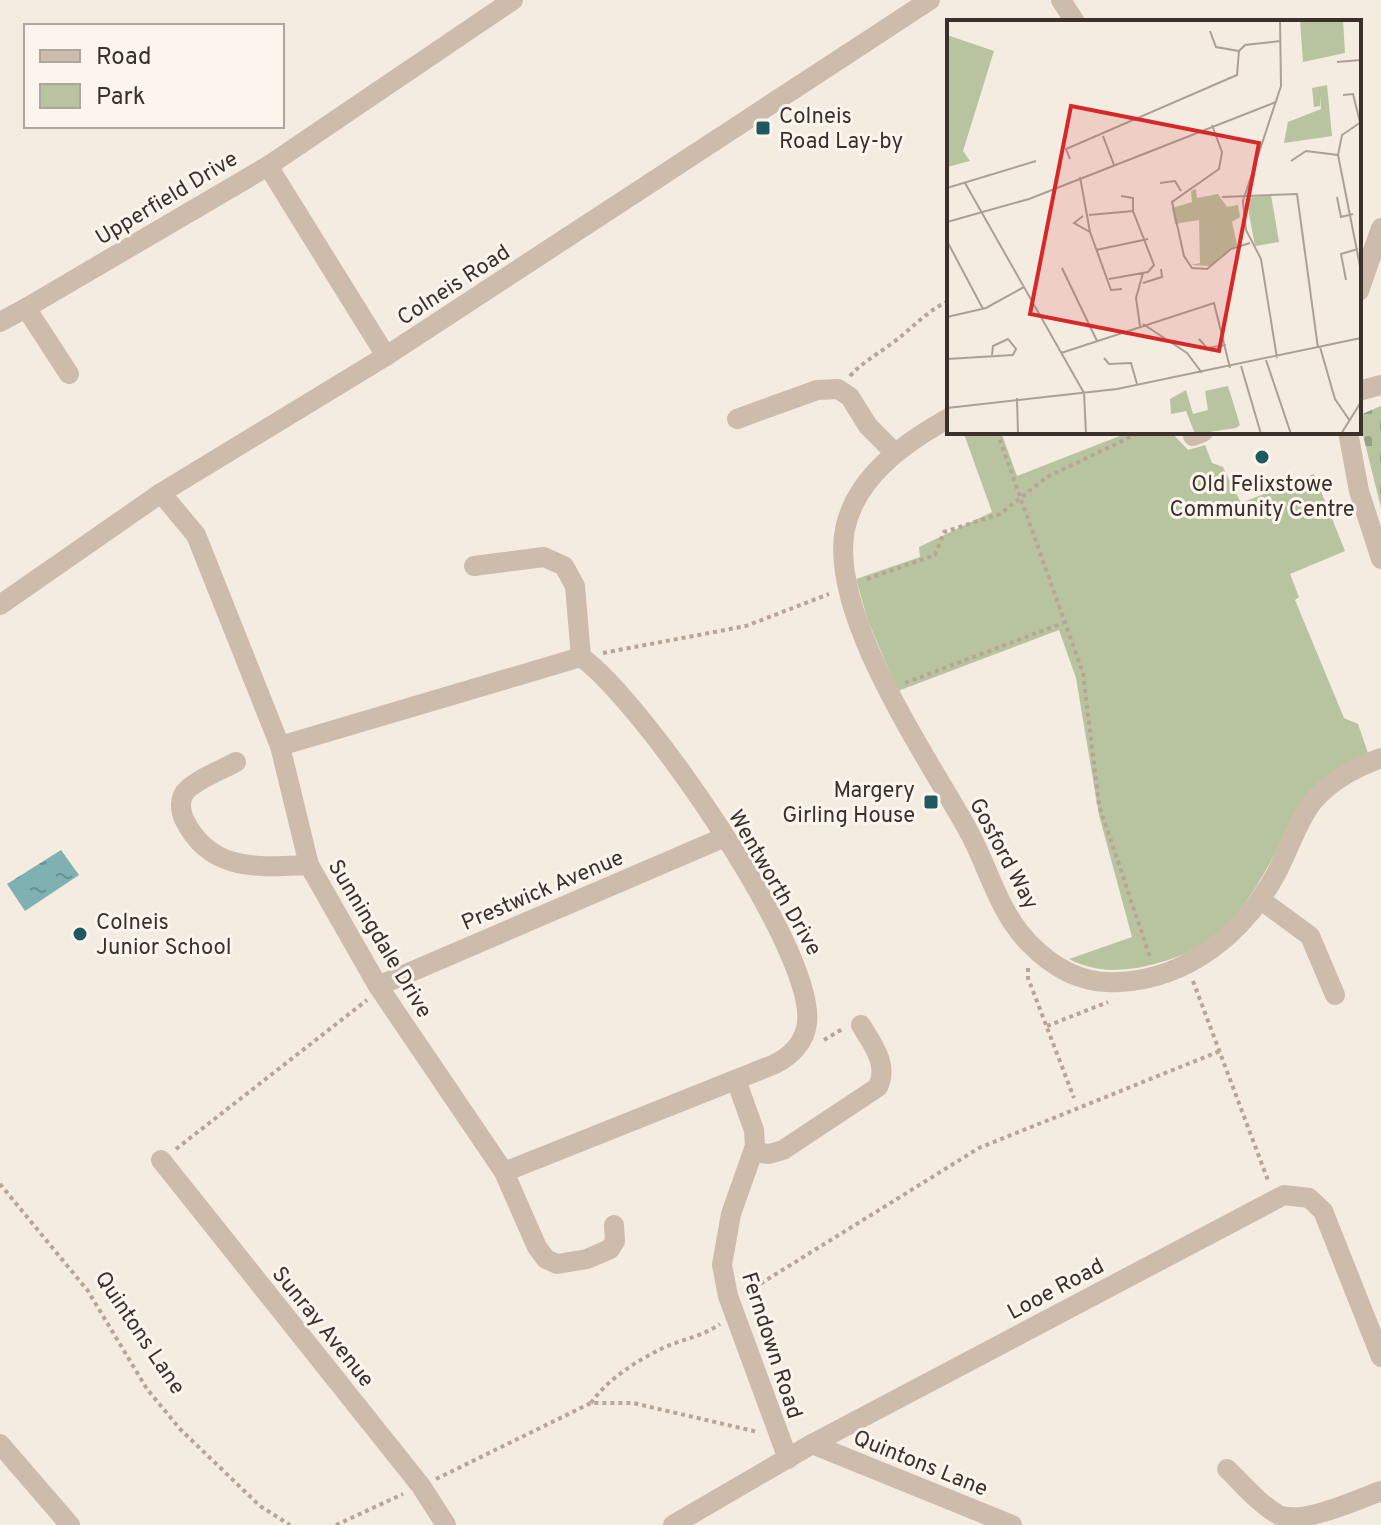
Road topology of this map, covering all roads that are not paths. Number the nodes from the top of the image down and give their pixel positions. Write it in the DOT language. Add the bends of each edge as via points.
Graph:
graph roads {
  1 [pos="513,0"];
  2 [pos="930,0"];
  3 [pos="1061,0"];
  4 [pos="1074,20"];
  5 [pos="268,166"];
  6 [pos="1381,228"];
  7 [pos="1361,285"];
  8 [pos="26,308"];
  9 [pos="0,322"];
  10 [pos="386,356"];
  11 [pos="69,374"];
  12 [pos="1381,385"];
  13 [pos="1361,390"];
  14 [pos="737,419"];
  15 [pos="947,419"];
  16 [pos="1348,434"];
  17 [pos="895,453"];
  18 [pos="161,493"];
  19 [pos="1381,559"];
  20 [pos="474,566"];
  21 [pos="0,605"];
  22 [pos="581,657"];
  23 [pos="280,746"];
  24 [pos="1381,758"];
  25 [pos="236,762"];
  26 [pos="725,837"];
  27 [pos="309,865"];
  28 [pos="1261,900"];
  29 [pos="378,986"];
  30 [pos="1335,995"];
  31 [pos="861,1025"];
  32 [pos="736,1080"];
  33 [pos="753,1152"];
  34 [pos="161,1160"];
  35 [pos="504,1172"];
  36 [pos="614,1225"];
  37 [pos="1381,1357"];
  38 [pos="0,1444"];
  39 [pos="812,1444"];
  40 [pos="788,1459"];
  41 [pos="1227,1469"];
  42 [pos="1381,1491"];
  43 [pos="70,1525"];
  44 [pos="446,1525"];
  45 [pos="673,1525"];
  46 [pos="1012,1525"];
  1 -- 5 [label="street, Upperfield Drive"];
  2 -- 10 [label="street, Colneis Road"];
  3 -- 4 [label="street"];
  5 -- 8 [label="street, Upperfield Drive"];
  5 -- 10 [label="street"];
  6 -- 7 [label="street"];
  8 -- 9 [label="street, Upperfield Drive"];
  8 -- 11 [label="street"];
  10 -- 18 [label="street, Colneis Road"];
  12 -- 13 [label="street"];
  14 -- 17 [label="street" via="817,390 838,389"];
  15 -- 17 [label="street, Gosford Way"];
  16 -- 19 [label="street" via="1359,491"];
  17 -- 28 [label="street, Gosford Way" via="867,484 846,527 849,586 887,690 1027,942 1079,978 1124,982 1187,964 1227,937"];
  18 -- 21 [label="street, Colneis Road"];
  18 -- 23 [label="street, Sunningdale Drive" via="196,535"];
  20 -- 22 [label="street" via="544,557 564,566 575,586"];
  22 -- 23 [label="street"];
  22 -- 26 [label="street, Wentworth Drive" via="610,681"];
  23 -- 27 [label="street, Sunningdale Drive"];
  24 -- 28 [label="street, Gosford Way" via="1345,774 1317,797"];
  25 -- 27 [label="street" via="186,790 181,803 186,824 211,853 239,866"];
  26 -- 29 [label="street, Prestwick Avenue"];
  26 -- 32 [label="street, Wentworth Drive" via="799,970 807,1026 798,1046 783,1060"];
  27 -- 29 [label="street, Sunningdale Drive"];
  28 -- 30 [label="street" via="1310,936"];
  29 -- 35 [label="street, Sunningdale Drive"];
  31 -- 33 [label="street" via="879,1056 878,1087 783,1150"];
  32 -- 33 [label="street, Ferndown Road" via="754,1130"];
  32 -- 35 [label="street"];
  33 -- 40 [label="street, Ferndown Road" via="722,1258 730,1302"];
  34 -- 44 [label="street, Sunray Avenue" via="421,1486"];
  35 -- 36 [label="street, Sunningdale Drive" via="537,1247 551,1262 600,1255 615,1241"];
  37 -- 39 [label="street, Looe Road" via="1323,1211 1303,1196 1275,1198"];
  38 -- 43 [label="street"];
  39 -- 40 [label="street, Looe Road"];
  39 -- 46 [label="street, Quintons Lane"];
  40 -- 45 [label="street, Looe Road"];
  41 -- 42 [label="street" via="1290,1520"];
}
